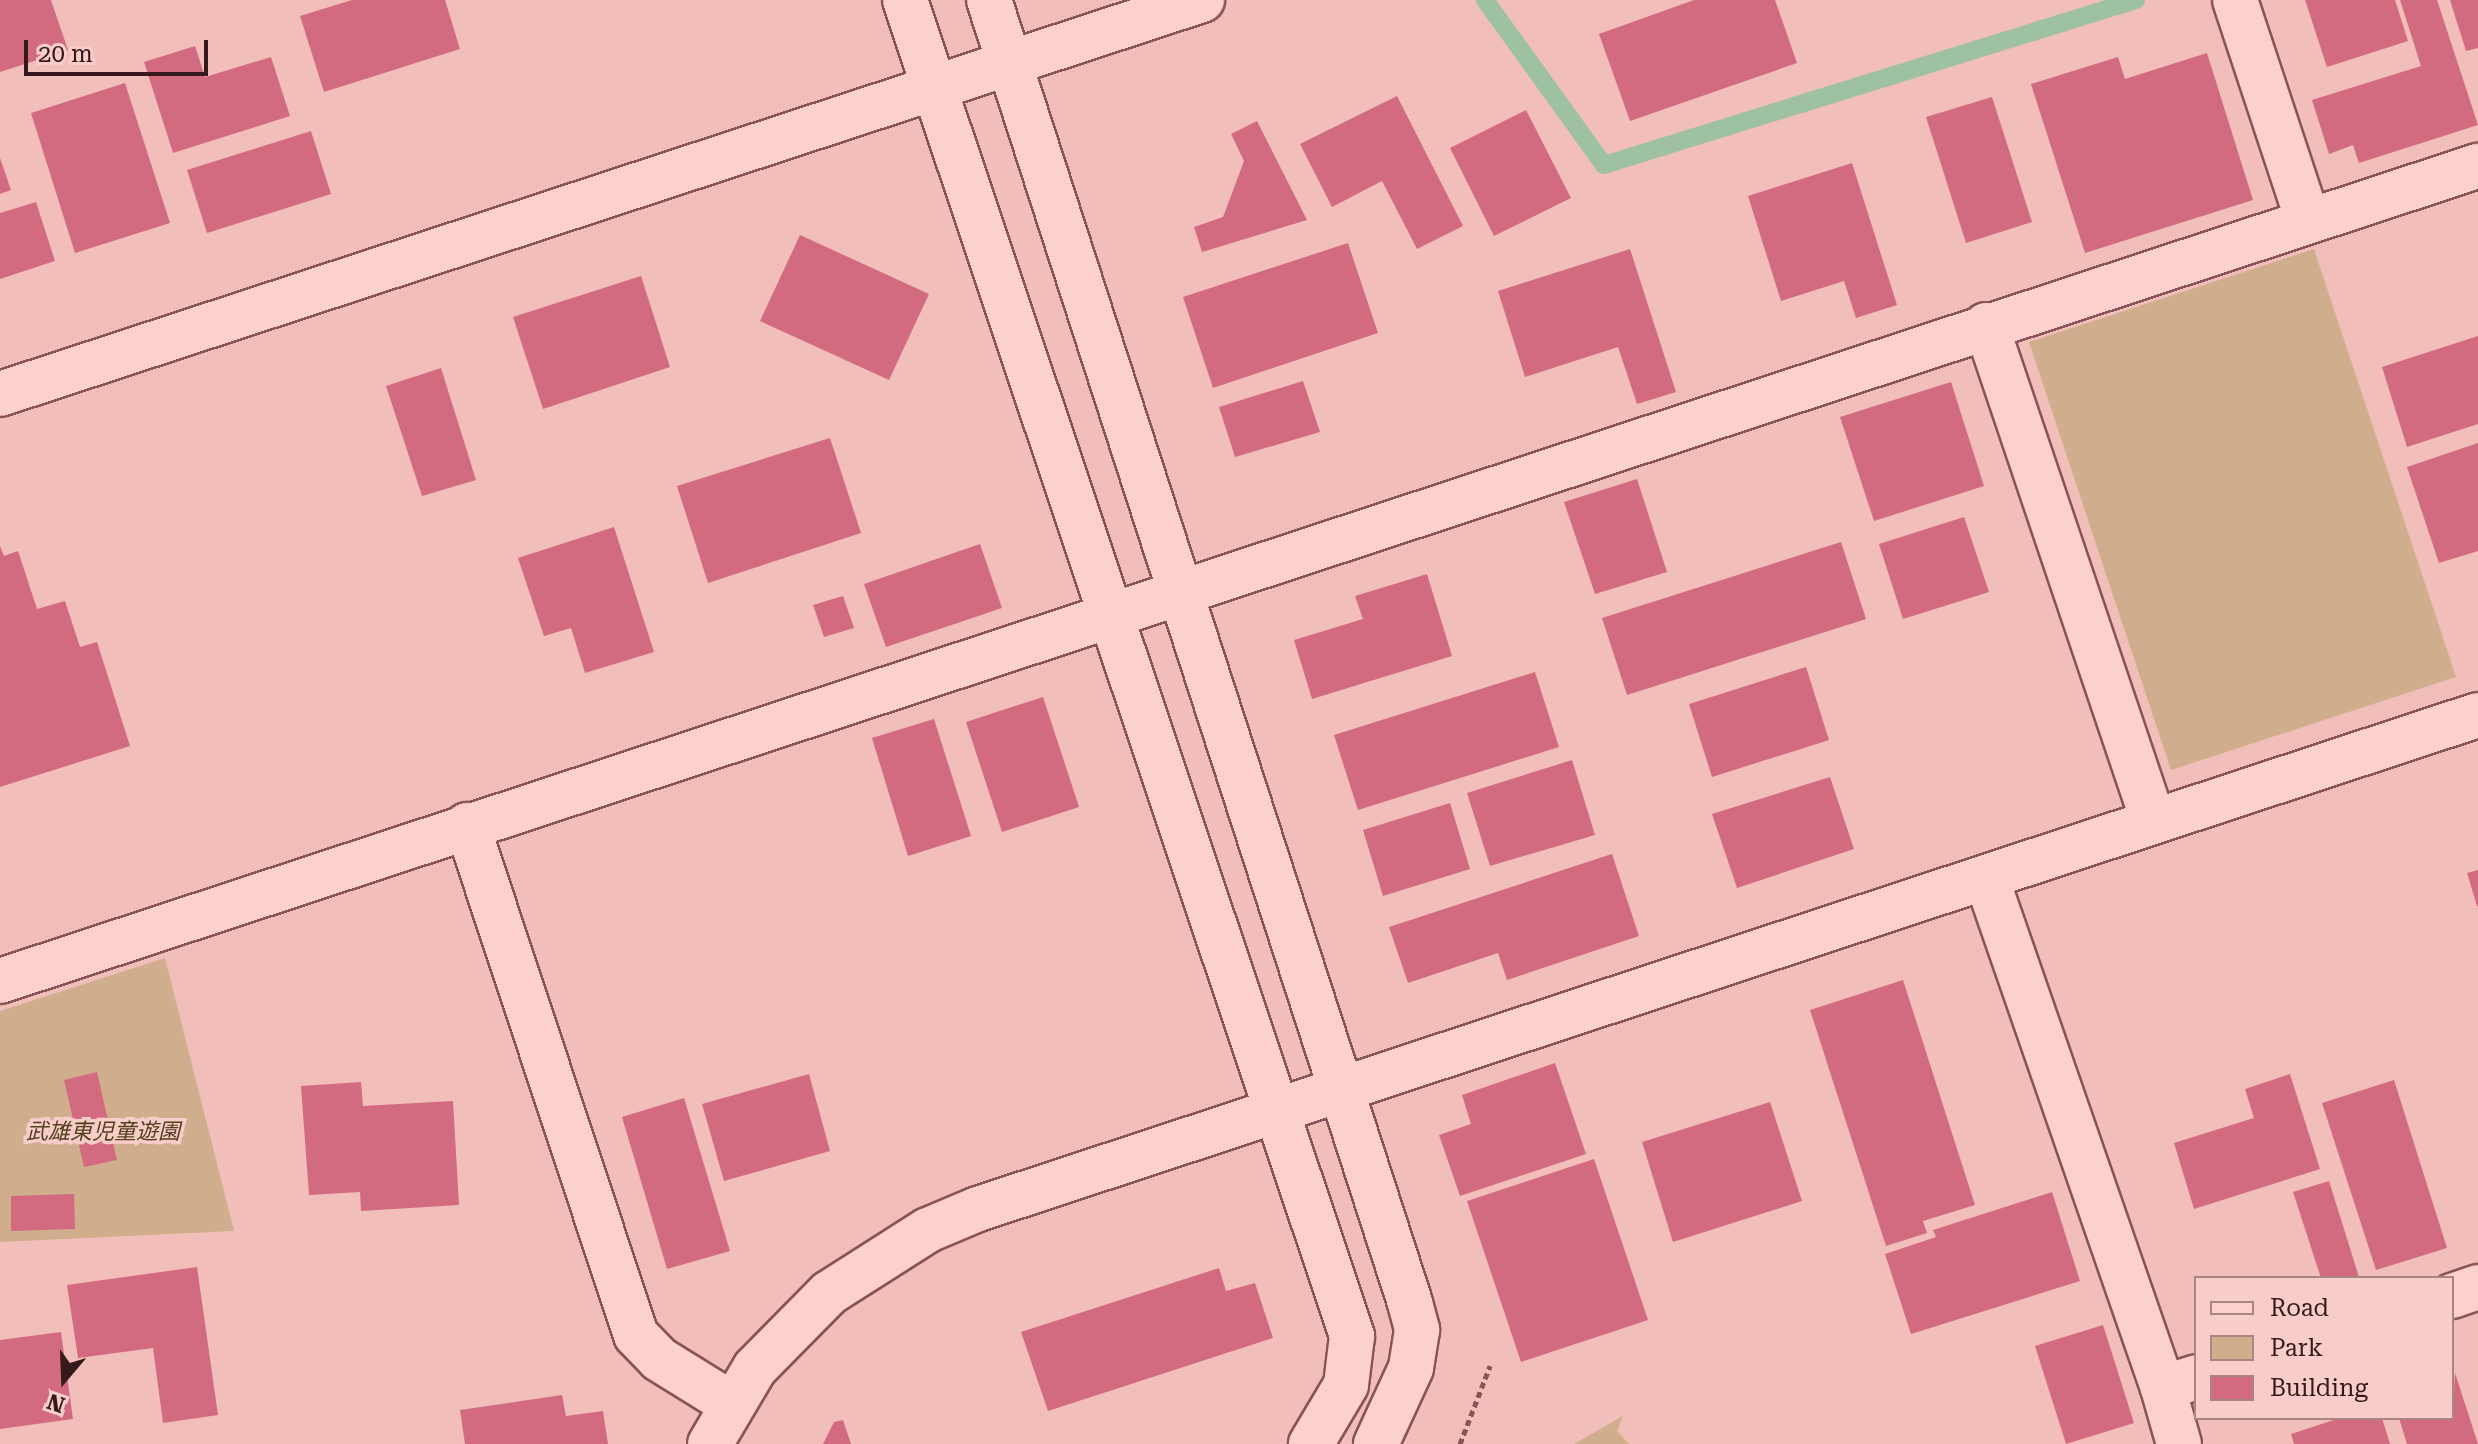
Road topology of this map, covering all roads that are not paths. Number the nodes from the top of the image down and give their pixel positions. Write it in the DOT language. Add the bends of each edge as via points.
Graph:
graph roads {
  1 [pos="905,0"];
  2 [pos="989,0"];
  3 [pos="1202,0"];
  4 [pos="2236,4"];
  5 [pos="1009,63"];
  6 [pos="934,88"];
  7 [pos="2478,166"];
  8 [pos="2308,221"];
  9 [pos="1986,325"];
  10 [pos="0,394"];
  11 [pos="1181,594"];
  12 [pos="1109,616"];
  13 [pos="2478,715"];
  14 [pos="2153,820"];
  15 [pos="467,825"];
  16 [pos="1987,880"];
  17 [pos="0,981"];
  18 [pos="1341,1090"];
  19 [pos="1277,1105"];
  20 [pos="2478,1287"];
  21 [pos="2454,1295"];
  22 [pos="2179,1382"];
  23 [pos="730,1403"];
  24 [pos="710,1444"];
  25 [pos="1311,1444"];
  26 [pos="1376,1444"];
  27 [pos="2179,1444"];
  1 -- 6 [label="street"];
  2 -- 5 [label="street"];
  3 -- 5 [label="street"];
  4 -- 8 [label="street"];
  5 -- 6 [label="street"];
  5 -- 11 [label="street"];
  6 -- 10 [label="street"];
  6 -- 12 [label="street"];
  7 -- 8 [label="street"];
  8 -- 9 [label="street"];
  9 -- 11 [label="street"];
  9 -- 14 [label="street"];
  11 -- 12 [label="street"];
  11 -- 18 [label="street"];
  12 -- 15 [label="street"];
  12 -- 19 [label="street"];
  13 -- 14 [label="street"];
  14 -- 16 [label="street"];
  15 -- 17 [label="street"];
  15 -- 23 [label="street" via="636,1335 659,1359"];
  16 -- 18 [label="street"];
  16 -- 22 [label="street"];
  18 -- 19 [label="street"];
  18 -- 26 [label="street" via="1417,1330 1411,1368"];
  19 -- 23 [label="street" via="928,1230 829,1293"];
  19 -- 25 [label="street" via="1352,1336 1346,1385"];
  20 -- 21 [label="street"];
  22 -- 27 [label="street"];
  23 -- 24 [label="street"];
}
